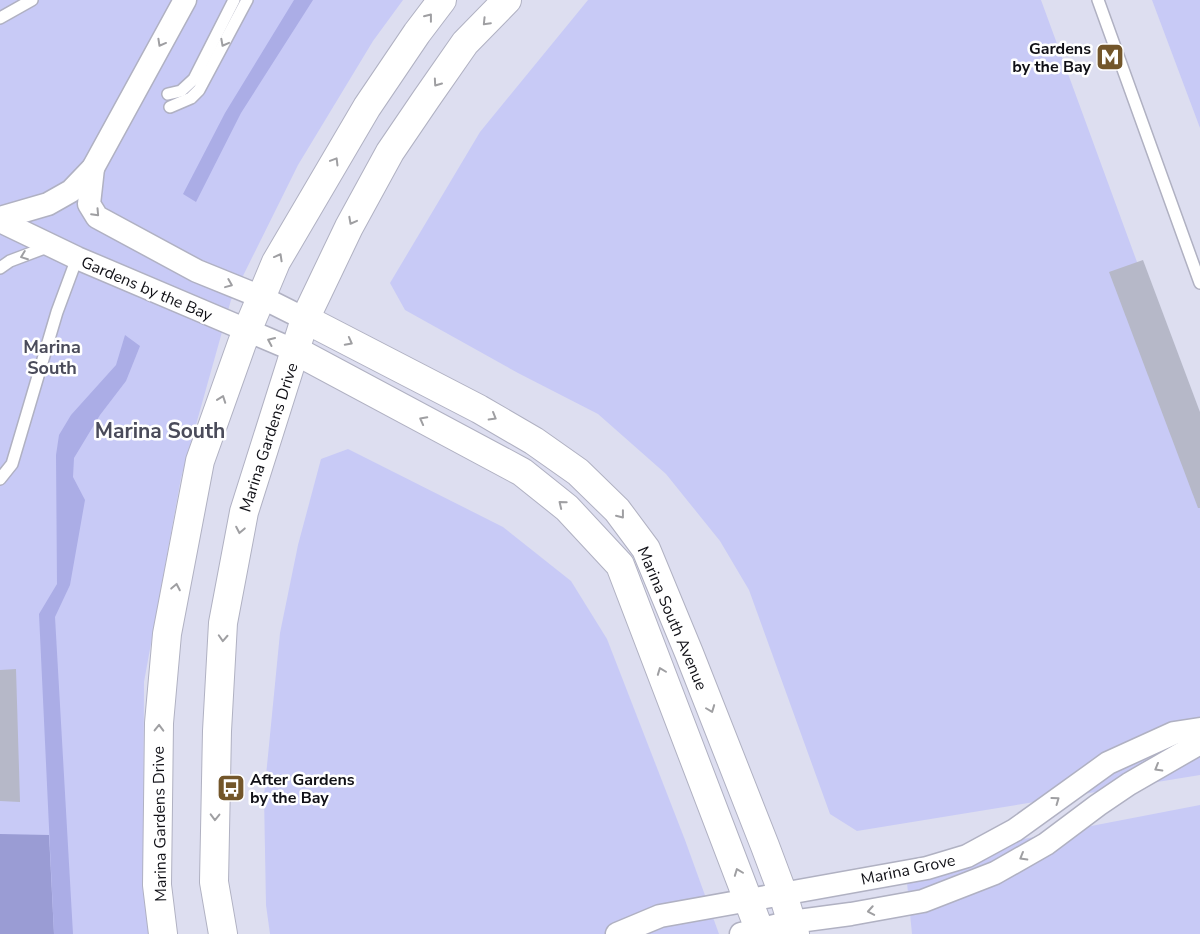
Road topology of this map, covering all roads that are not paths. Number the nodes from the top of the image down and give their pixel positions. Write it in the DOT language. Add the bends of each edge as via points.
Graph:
graph roads {
  1 [pos="32,0"];
  2 [pos="185,0"];
  3 [pos="234,0"];
  4 [pos="247,0"];
  5 [pos="442,0"];
  6 [pos="506,0"];
  7 [pos="1098,0"];
  8 [pos="0,18"];
  9 [pos="168,94"];
  10 [pos="170,107"];
  11 [pos="93,168"];
  12 [pos="0,219"];
  13 [pos="50,246"];
  14 [pos="77,258"];
  15 [pos="0,268"];
  16 [pos="1200,283"];
  17 [pos="261,297"];
  18 [pos="306,319"];
  19 [pos="247,330"];
  20 [pos="296,351"];
  21 [pos="0,480"];
  22 [pos="1200,729"];
  23 [pos="1200,743"];
  24 [pos="783,894"];
  25 [pos="749,900"];
  26 [pos="793,928"];
  27 [pos="754,933"];
  28 [pos="163,934"];
  29 [pos="223,934"];
  30 [pos="617,934"];
  1 -- 8 [label="lane"];
  2 -- 11 [label="street, Gardens by the Bay, one-way"];
  3 -- 9 [label="lane" via="194,79 181,91"];
  4 -- 10 [label="lane, one-way" via="199,90 191,98"];
  17 -- 5 [label="main road, Marina Gardens Drive, one-way" via="276,262 357,123"];
  6 -- 18 [label="main road, Marina Gardens Drive, one-way" via="465,43 390,152 349,227"];
  7 -- 16 [label="lane"];
  11 -- 12 [label="street, Gardens by the Bay" via="71,191 48,204"];
  11 -- 17 [label="street, Gardens by the Bay, one-way" via="89,204 97,217 197,271"];
  12 -- 13 [label="street, Gardens by the Bay"];
  13 -- 14 [label="street, Gardens by the Bay"];
  13 -- 15 [label="lane, one-way"];
  14 -- 19 [label="street, Gardens by the Bay"];
  14 -- 21 [label="lane" via="57,312 12,464"];
  17 -- 18 [label="street, Gardens by the Bay"];
  17 -- 19 [label="main road, Marina Gardens Drive"];
  18 -- 20 [label="main road, Marina Gardens Drive"];
  18 -- 24 [label="main road, Marina South Avenue, one-way" via="534,441 578,472 617,510 646,549"];
  20 -- 19 [label="street, Gardens by the Bay, one-way"];
  28 -- 19 [label="main road, Marina Gardens Drive, one-way" via="157,885 159,723 167,634 200,461"];
  25 -- 20 [label="main road, Marina South Avenue, one-way" via="620,565 567,508 522,472"];
  20 -- 29 [label="main road, Marina Gardens Drive, one-way" via="244,512 223,623 214,882"];
  24 -- 22 [label="street, Marina Grove, one-way" via="927,868 967,856 1015,830 1108,763 1174,732"];
  23 -- 26 [label="street, Marina Grove, one-way" via="1121,789 1046,844 995,873 923,901"];
  24 -- 25 [label="street, Marina Grove"];
  24 -- 26 [label="main road, Marina South Avenue"];
  25 -- 27 [label="main road, Marina South Avenue"];
  25 -- 30 [label="street, Marina Grove" via="660,916"];
  26 -- 27 [label="street, Marina Grove"];
}
